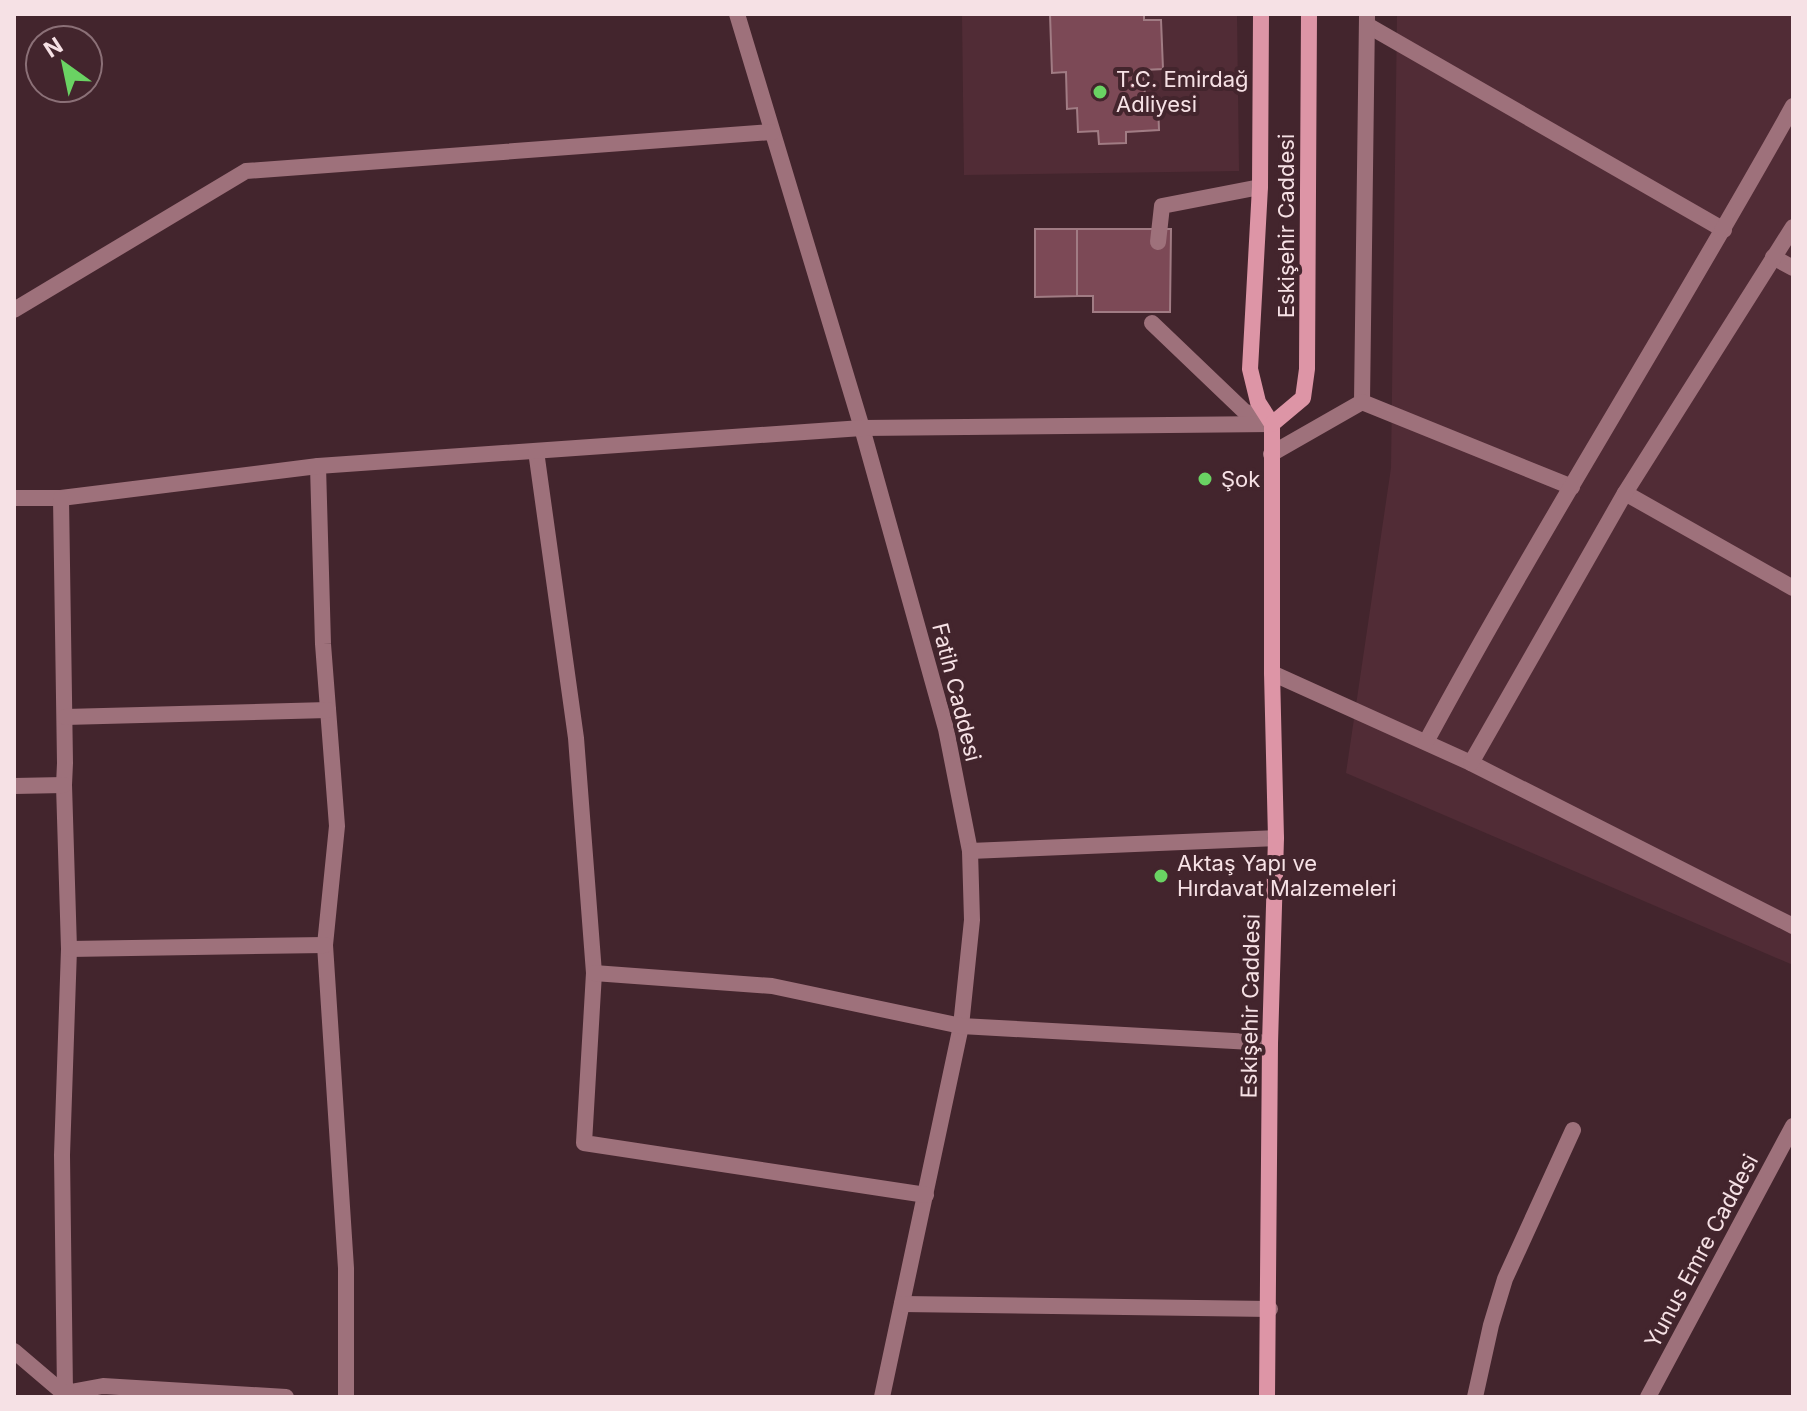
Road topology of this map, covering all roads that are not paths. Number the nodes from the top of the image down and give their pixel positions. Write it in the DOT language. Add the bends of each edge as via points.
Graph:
graph roads {
  1 [pos="737,14"];
  2 [pos="1261,14"];
  3 [pos="1309,14"];
  4 [pos="1367,19"];
  5 [pos="1793,106"];
  6 [pos="772,132"];
  7 [pos="1260,187"];
  8 [pos="1793,227"];
  9 [pos="1724,230"];
  10 [pos="1158,242"];
  11 [pos="1773,257"];
  12 [pos="1793,268"];
  13 [pos="14,310"];
  14 [pos="1152,323"];
  15 [pos="1362,402"];
  16 [pos="1272,424"];
  17 [pos="862,428"];
  18 [pos="536,451"];
  19 [pos="1271,454"];
  20 [pos="318,466"];
  21 [pos="1572,487"];
  22 [pos="1625,493"];
  23 [pos="14,498"];
  24 [pos="61,498"];
  25 [pos="1793,588"];
  26 [pos="1272,673"];
  27 [pos="328,710"];
  28 [pos="65,717"];
  29 [pos="1426,742"];
  30 [pos="1471,763"];
  31 [pos="64,785"];
  32 [pos="14,786"];
  33 [pos="1276,838"];
  34 [pos="970,851"];
  35 [pos="1793,926"];
  36 [pos="325,945"];
  37 [pos="69,949"];
  38 [pos="594,973"];
  39 [pos="961,1026"];
  40 [pos="1270,1043"];
  41 [pos="1793,1126"];
  42 [pos="1573,1130"];
  43 [pos="926,1195"];
  44 [pos="902,1304"];
  45 [pos="1270,1309"];
  46 [pos="14,1351"];
  47 [pos="67,1395"];
  48 [pos="286,1397"];
  49 [pos="346,1397"];
  50 [pos="882,1397"];
  51 [pos="1267,1397"];
  52 [pos="1475,1397"];
  53 [pos="1648,1397"];
  1 -- 6 [label="street, Fatih Caddesi"];
  2 -- 7 [label="main road, Eskişehir Caddesi"];
  3 -- 16 [label="main road, Eskişehir Caddesi" via="1307,369 1303,398"];
  4 -- 9 [label="street"];
  4 -- 15 [label="street"];
  5 -- 9 [label="street"];
  6 -- 13 [label="street" via="246,171"];
  6 -- 17 [label="street, Fatih Caddesi"];
  7 -- 10 [label="street" via="1162,206"];
  7 -- 16 [label="main road, Eskişehir Caddesi" via="1250,369 1258,402"];
  8 -- 11 [label="street"];
  9 -- 21 [label="street"];
  11 -- 12 [label="street"];
  11 -- 22 [label="street"];
  14 -- 16 [label="street" via="1244,411"];
  15 -- 19 [label="street"];
  15 -- 21 [label="street"];
  16 -- 17 [label="street"];
  16 -- 19 [label="main road, Eskişehir Caddesi"];
  17 -- 18 [label="street"];
  17 -- 34 [label="street, Fatih Caddesi" via="946,729"];
  18 -- 20 [label="street"];
  18 -- 38 [label="street" via="576,738"];
  19 -- 26 [label="main road, Eskişehir Caddesi"];
  20 -- 24 [label="street"];
  20 -- 27 [label="street"];
  21 -- 29 [label="street"];
  22 -- 25 [label="street"];
  22 -- 30 [label="street"];
  23 -- 24 [label="street"];
  24 -- 28 [label="street"];
  26 -- 29 [label="street"];
  26 -- 33 [label="main road, Eskişehir Caddesi"];
  27 -- 28 [label="street"];
  27 -- 36 [label="street" via="337,826"];
  28 -- 31 [label="street"];
  29 -- 30 [label="street"];
  30 -- 35 [label="street"];
  31 -- 32 [label="street"];
  31 -- 37 [label="street"];
  33 -- 34 [label="street"];
  33 -- 40 [label="main road, Eskişehir Caddesi"];
  34 -- 39 [label="street, Fatih Caddesi" via="972,920"];
  36 -- 37 [label="street"];
  36 -- 49 [label="street" via="346,1268"];
  37 -- 47 [label="street" via="62,1155"];
  38 -- 39 [label="street" via="772,986"];
  38 -- 43 [label="street" via="584,1143"];
  39 -- 40 [label="street"];
  39 -- 43 [label="street, Fatih Caddesi"];
  40 -- 45 [label="main road, Eskişehir Caddesi"];
  41 -- 53 [label="street, Yunus Emre Caddesi"];
  42 -- 52 [label="street" via="1505,1279"];
  43 -- 44 [label="street, Fatih Caddesi"];
  44 -- 45 [label="street"];
  44 -- 50 [label="street, Fatih Caddesi"];
  45 -- 51 [label="main road, Eskişehir Caddesi"];
  46 -- 47 [label="street"];
  47 -- 48 [label="street" via="103,1386"];
}
